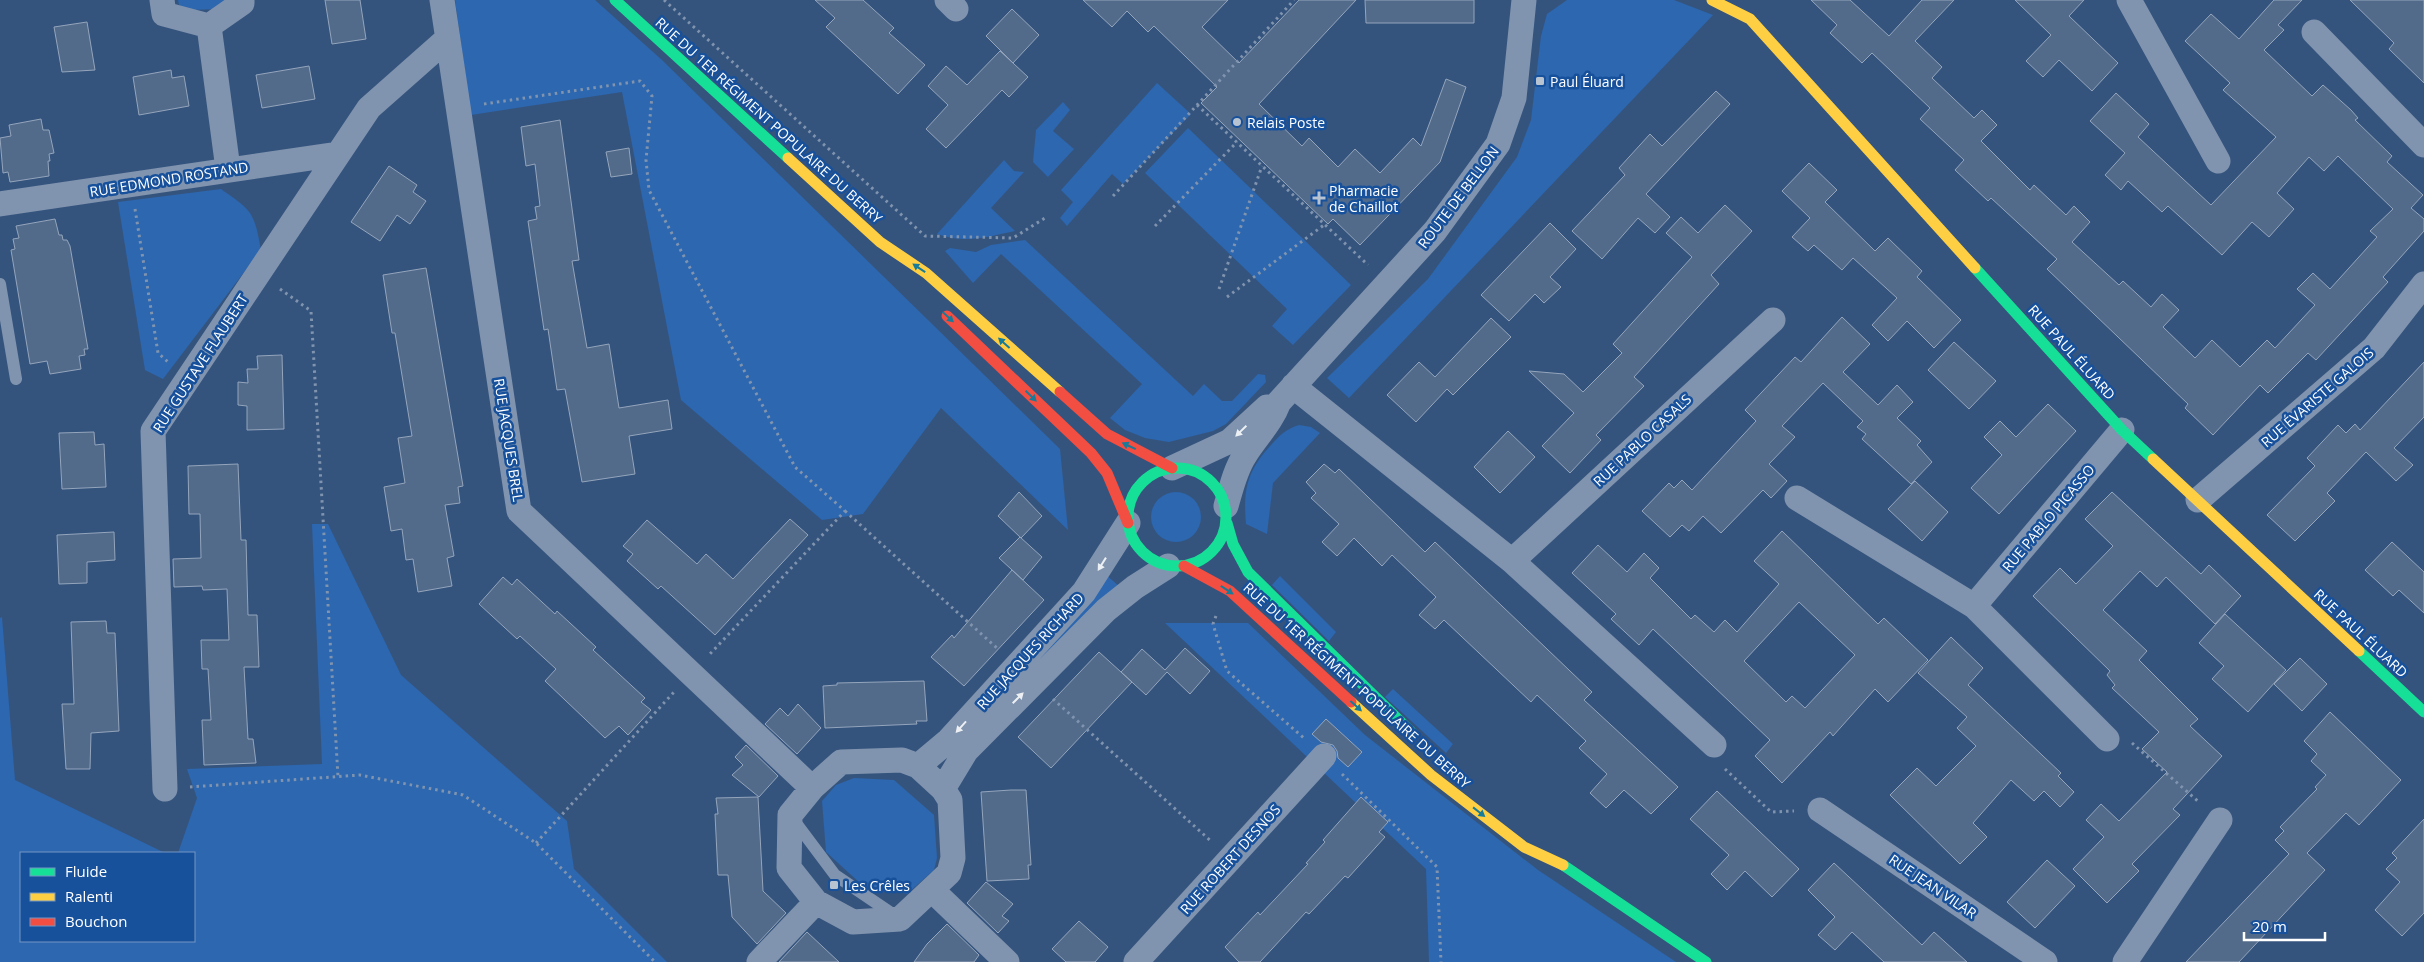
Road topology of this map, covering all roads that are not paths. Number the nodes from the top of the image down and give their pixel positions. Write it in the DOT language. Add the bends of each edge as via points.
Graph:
graph roads {
  1 [pos="162,0"];
  2 [pos="242,0"];
  3 [pos="442,0"];
  4 [pos="615,0"];
  5 [pos="1524,0"];
  6 [pos="1712,0"];
  7 [pos="2129,0"];
  8 [pos="209,26"];
  9 [pos="2314,32"];
  10 [pos="447,39"];
  11 [pos="2424,145"];
  12 [pos="338,154"];
  13 [pos="2218,160"];
  14 [pos="228,169"];
  15 [pos="0,204"];
  16 [pos="880,242"];
  17 [pos="904,272"];
  18 [pos="0,284"];
  19 [pos="2424,284"];
  20 [pos="937,306"];
  21 [pos="1773,320"];
  22 [pos="16,379"];
  23 [pos="1286,394"];
  24 [pos="2122,430"];
  25 [pos="1172,468"];
  26 [pos="1797,498"];
  27 [pos="2198,500"];
  28 [pos="1226,515"];
  29 [pos="1128,523"];
  30 [pos="1512,560"];
  31 [pos="1176,566"];
  32 [pos="1974,606"];
  33 [pos="2424,712"];
  34 [pos="2107,739"];
  35 [pos="1421,741"];
  36 [pos="1714,745"];
  37 [pos="1324,756"];
  38 [pos="918,766"];
  39 [pos="812,788"];
  40 [pos="165,789"];
  41 [pos="943,789"];
  42 [pos="1820,810"];
  43 [pos="790,815"];
  44 [pos="2220,820"];
  45 [pos="1539,841"];
  46 [pos="1558,862"];
  47 [pos="932,890"];
  48 [pos="816,902"];
  49 [pos="900,919"];
  50 [pos="759,962"];
  51 [pos="1007,962"];
  52 [pos="1136,962"];
  53 [pos="1706,962"];
  54 [pos="2045,962"];
  55 [pos="2125,962"];
  1 -- 8 [label="street" via="164,14"];
  2 -- 8 [label="street"];
  3 -- 10 [label="street, RUE JACQUES BREL"];
  4 -- 16 [label="main road, RUE DU 1ER RÉGIMENT POPULAIRE DU BERRY"];
  5 -- 23 [label="street, ROUTE DE BELLON" via="1514,98 1498,144 1436,231"];
  6 -- 24 [label="main road, RUE PAUL ÉLUARD" via="1750,19"];
  7 -- 13 [label="street"];
  8 -- 14 [label="street"];
  9 -- 11 [label="street"];
  10 -- 12 [label="street, RUE GUSTAVE FLAUBERT" via="370,108"];
  10 -- 39 [label="street, RUE JACQUES BREL" via="519,511"];
  12 -- 14 [label="street, RUE EDMOND ROSTAND"];
  12 -- 40 [label="street, RUE GUSTAVE FLAUBERT" via="153,431"];
  14 -- 15 [label="street, RUE EDMOND ROSTAND"];
  16 -- 17 [label="main road, RUE DU 1ER RÉGIMENT POPULAIRE DU BERRY"];
  25 -- 16 [label="main road, RUE DU 1ER RÉGIMENT POPULAIRE DU BERRY, one-way" via="1107,434 926,273"];
  18 -- 22 [label="lane"];
  19 -- 27 [label="street, RUE ÉVARISTE GALOIS" via="2374,348"];
  20 -- 29 [label="main road, one-way" via="1091,453 1107,473"];
  21 -- 30 [label="street, RUE PABLO CASALS"];
  23 -- 25 [label="street, ROUTE DE BELLON, one-way" via="1263,409 1230,441"];
  23 -- 28 [label="street, ROUTE DE BELLON" via="1273,419 1236,470"];
  23 -- 30 [label="street"];
  24 -- 27 [label="main road, RUE PAUL ÉLUARD"];
  24 -- 32 [label="street, RUE PABLO PICASSO"];
  25 -- 28 [label="main road" via="1187,468 1212,482 1221,493"];
  25 -- 29 [label="main road" via="1144,480 1128,508"];
  26 -- 32 [label="street"];
  27 -- 33 [label="main road, RUE PAUL ÉLUARD"];
  28 -- 31 [label="main road" via="1219,542 1211,553 1200,562"];
  28 -- 35 [label="main road, RUE DU 1ER RÉGIMENT POPULAIRE DU BERRY" via="1233,544 1248,572"];
  29 -- 31 [label="main road" via="1132,538 1141,551 1154,561"];
  29 -- 38 [label="street, RUE JACQUES RICHARD, one-way" via="1084,592 949,740"];
  30 -- 36 [label="street"];
  41 -- 31 [label="street, RUE JACQUES RICHARD, one-way" via="966,751 1106,610 1135,587"];
  31 -- 46 [label="main road, RUE DU 1ER RÉGIMENT POPULAIRE DU BERRY, one-way" via="1230,591 1431,775 1524,847"];
  32 -- 34 [label="street"];
  37 -- 52 [label="street, RUE ROBERT DESNOS"];
  38 -- 39 [label="street" via="902,760 841,762"];
  38 -- 41 [label="street"];
  39 -- 43 [label="street"];
  41 -- 47 [label="street" via="950,800 953,858 949,873"];
  42 -- 54 [label="street, RUE JEAN VILAR"];
  43 -- 48 [label="street" via="790,868"];
  43 -- 49 [label="lane" via="835,875"];
  44 -- 55 [label="street"];
  45 -- 46 [label="main road, RUE DU 1ER RÉGIMENT POPULAIRE DU BERRY"];
  46 -- 53 [label="main road, RUE DU 1ER RÉGIMENT POPULAIRE DU BERRY"];
  47 -- 49 [label="street"];
  47 -- 51 [label="street"];
  48 -- 49 [label="street" via="853,922"];
  48 -- 50 [label="street"];
}
